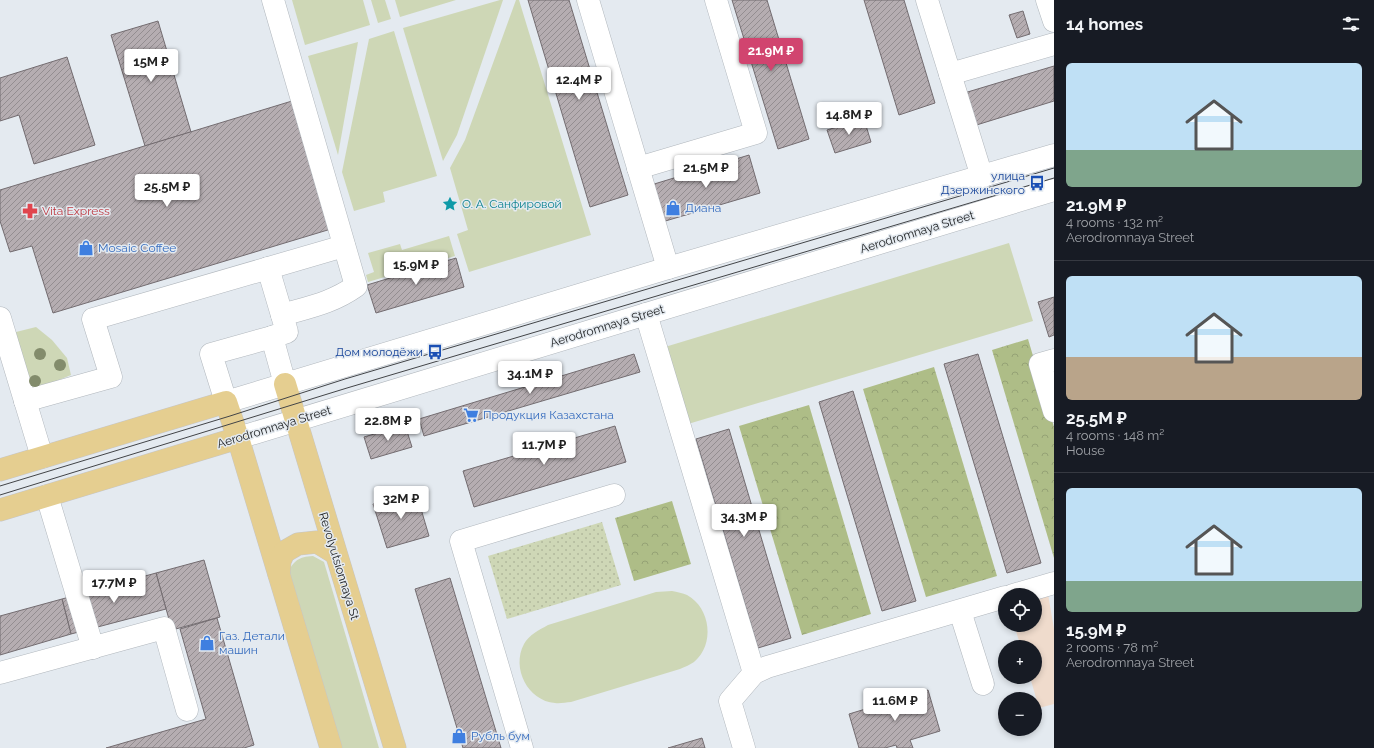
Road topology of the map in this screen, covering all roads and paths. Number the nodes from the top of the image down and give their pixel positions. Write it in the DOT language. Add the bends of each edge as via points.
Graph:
graph roads {
  1 [pos="273,0"];
  2 [pos="588,0"];
  3 [pos="716,0"];
  4 [pos="927,0"];
  5 [pos="1047,0"];
  6 [pos="1054,21"];
  7 [pos="1054,44"];
  8 [pos="950,74"];
  9 [pos="1054,155"];
  10 [pos="638,168"];
  11 [pos="982,177"];
  12 [pos="1054,190"];
  13 [pos="344,246"];
  14 [pos="268,268"];
  15 [pos="668,268"];
  16 [pos="646,314"];
  17 [pos="282,315"];
  18 [pos="0,318"];
  19 [pos="272,337"];
  20 [pos="1054,360"];
  21 [pos="285,384"];
  22 [pos="25,401"];
  23 [pos="226,402"];
  24 [pos="1054,411"];
  25 [pos="296,421"];
  26 [pos="238,438"];
  27 [pos="42,457"];
  28 [pos="0,470"];
  29 [pos="614,495"];
  30 [pos="47,496"];
  31 [pos="0,510"];
  32 [pos="335,553"];
  33 [pos="279,574"];
  34 [pos="1054,583"];
  35 [pos="1037,588"];
  36 [pos="998,599"];
  37 [pos="960,611"];
  38 [pos="93,648"];
  39 [pos="754,673"];
  40 [pos="0,674"];
  41 [pos="983,684"];
  42 [pos="186,710"];
  43 [pos="331,748"];
  44 [pos="395,748"];
  45 [pos="522,748"];
  46 [pos="744,748"];
  1 -- 13 [label="street"];
  2 -- 10 [label="street"];
  3 -- 10 [label="street" via="756,133"];
  4 -- 8 [label="street"];
  5 -- 6 [label="street"];
  7 -- 8 [label="street"];
  8 -- 11 [label="street"];
  9 -- 11 [label="street"];
  10 -- 15 [label="street"];
  11 -- 15 [label="street"];
  12 -- 16 [label="street, Aerodromnaya Street"];
  13 -- 14 [label="street"];
  13 -- 17 [label="street" via="356,286 332,301"];
  14 -- 17 [label="street"];
  14 -- 22 [label="street" via="93,319 111,376"];
  15 -- 21 [label="street"];
  16 -- 25 [label="street, Aerodromnaya Street"];
  16 -- 39 [label="street"];
  17 -- 19 [label="street" via="287,332"];
  18 -- 22 [label="street"];
  19 -- 21 [label="street"];
  19 -- 23 [label="street" via="211,354"];
  20 -- 24 [label="street" via="1040,364"];
  21 -- 23 [label="street"];
  21 -- 25 [label="main road, Revolyutsionnaya St"];
  22 -- 27 [label="street"];
  23 -- 26 [label="main road"];
  23 -- 27 [label="main road"];
  25 -- 26 [label="street, Aerodromnaya Street"];
  25 -- 32 [label="main road, Revolyutsionnaya St"];
  26 -- 30 [label="main road, Aerodromnaya Street"];
  26 -- 33 [label="main road"];
  27 -- 28 [label="main road"];
  29 -- 45 [label="street" via="461,542"];
  30 -- 31 [label="main road, Aerodromnaya Street"];
  30 -- 38 [label="street"];
  32 -- 33 [label="main road" via="317,542 298,544 284,552"];
  32 -- 44 [label="main road, Revolyutsionnaya St"];
  33 -- 43 [label="main road"];
  34 -- 35 [label="street"];
  36 -- 37 [label="street"];
  37 -- 39 [label="street"];
  37 -- 41 [label="street"];
  38 -- 40 [label="street"];
  38 -- 42 [label="street" via="164,628"];
  39 -- 46 [label="street" via="730,701"];
}
